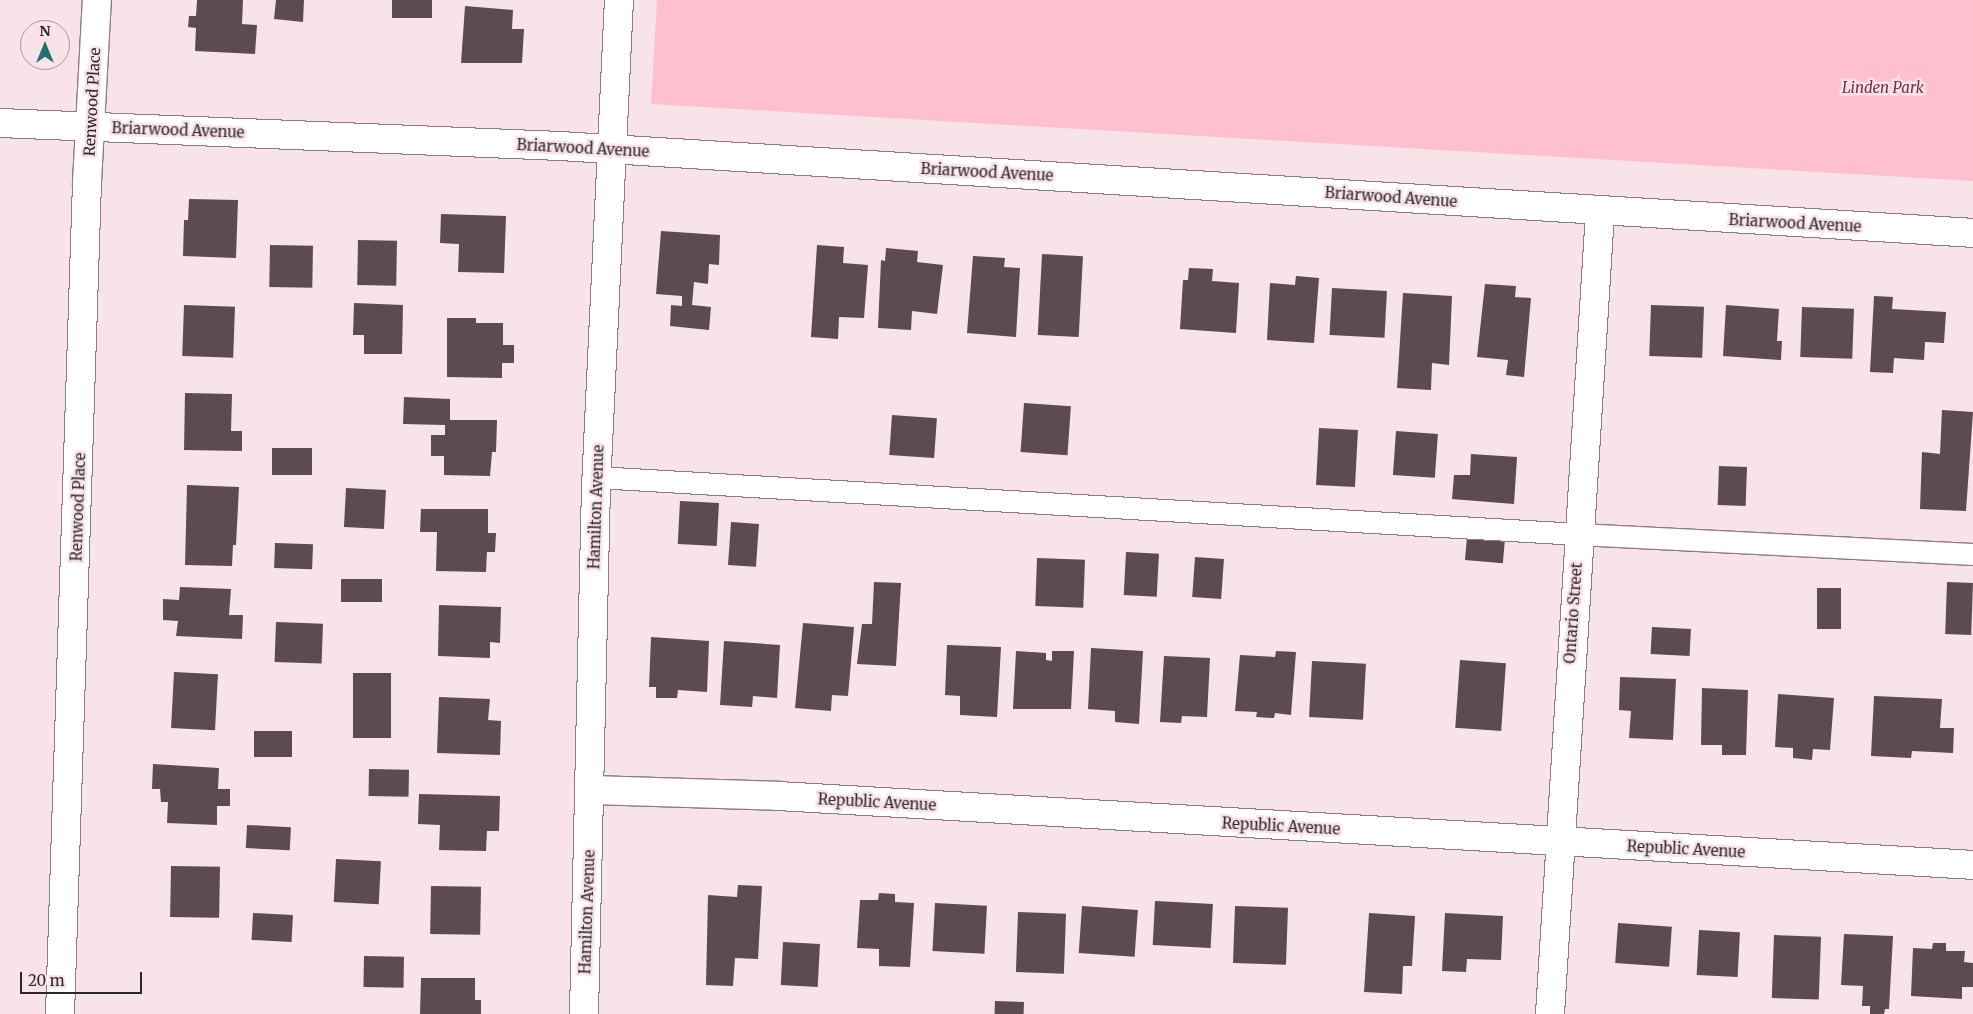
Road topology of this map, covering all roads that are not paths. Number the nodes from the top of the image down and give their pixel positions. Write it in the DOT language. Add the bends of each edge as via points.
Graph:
graph roads {
  1 [pos="97,0"];
  2 [pos="619,0"];
  3 [pos="0,123"];
  4 [pos="90,126"];
  5 [pos="610,150"];
  6 [pos="1600,212"];
  7 [pos="1973,233"];
  8 [pos="596,477"];
  9 [pos="1579,534"];
  10 [pos="1973,554"];
  11 [pos="590,790"];
  12 [pos="1559,842"];
  13 [pos="1973,865"];
  14 [pos="60,1014"];
  15 [pos="584,1014"];
  16 [pos="1550,1014"];
  1 -- 4 [label="street, Renwood Place"];
  2 -- 5 [label="street, Hamilton Avenue"];
  3 -- 4 [label="street, Briarwood Avenue"];
  4 -- 5 [label="street, Briarwood Avenue"];
  4 -- 14 [label="street, Renwood Place"];
  5 -- 6 [label="street, Briarwood Avenue" via="1268,188"];
  5 -- 8 [label="street, Hamilton Avenue"];
  6 -- 7 [label="street, Briarwood Avenue"];
  6 -- 9 [label="street, Ontario Street"];
  8 -- 9 [label="lane"];
  8 -- 11 [label="street, Hamilton Avenue"];
  9 -- 10 [label="lane"];
  9 -- 12 [label="street, Ontario Street"];
  11 -- 12 [label="street, Republic Avenue" via="778,796"];
  11 -- 15 [label="street, Hamilton Avenue"];
  12 -- 13 [label="street, Republic Avenue"];
  12 -- 16 [label="street, Ontario Street"];
}
